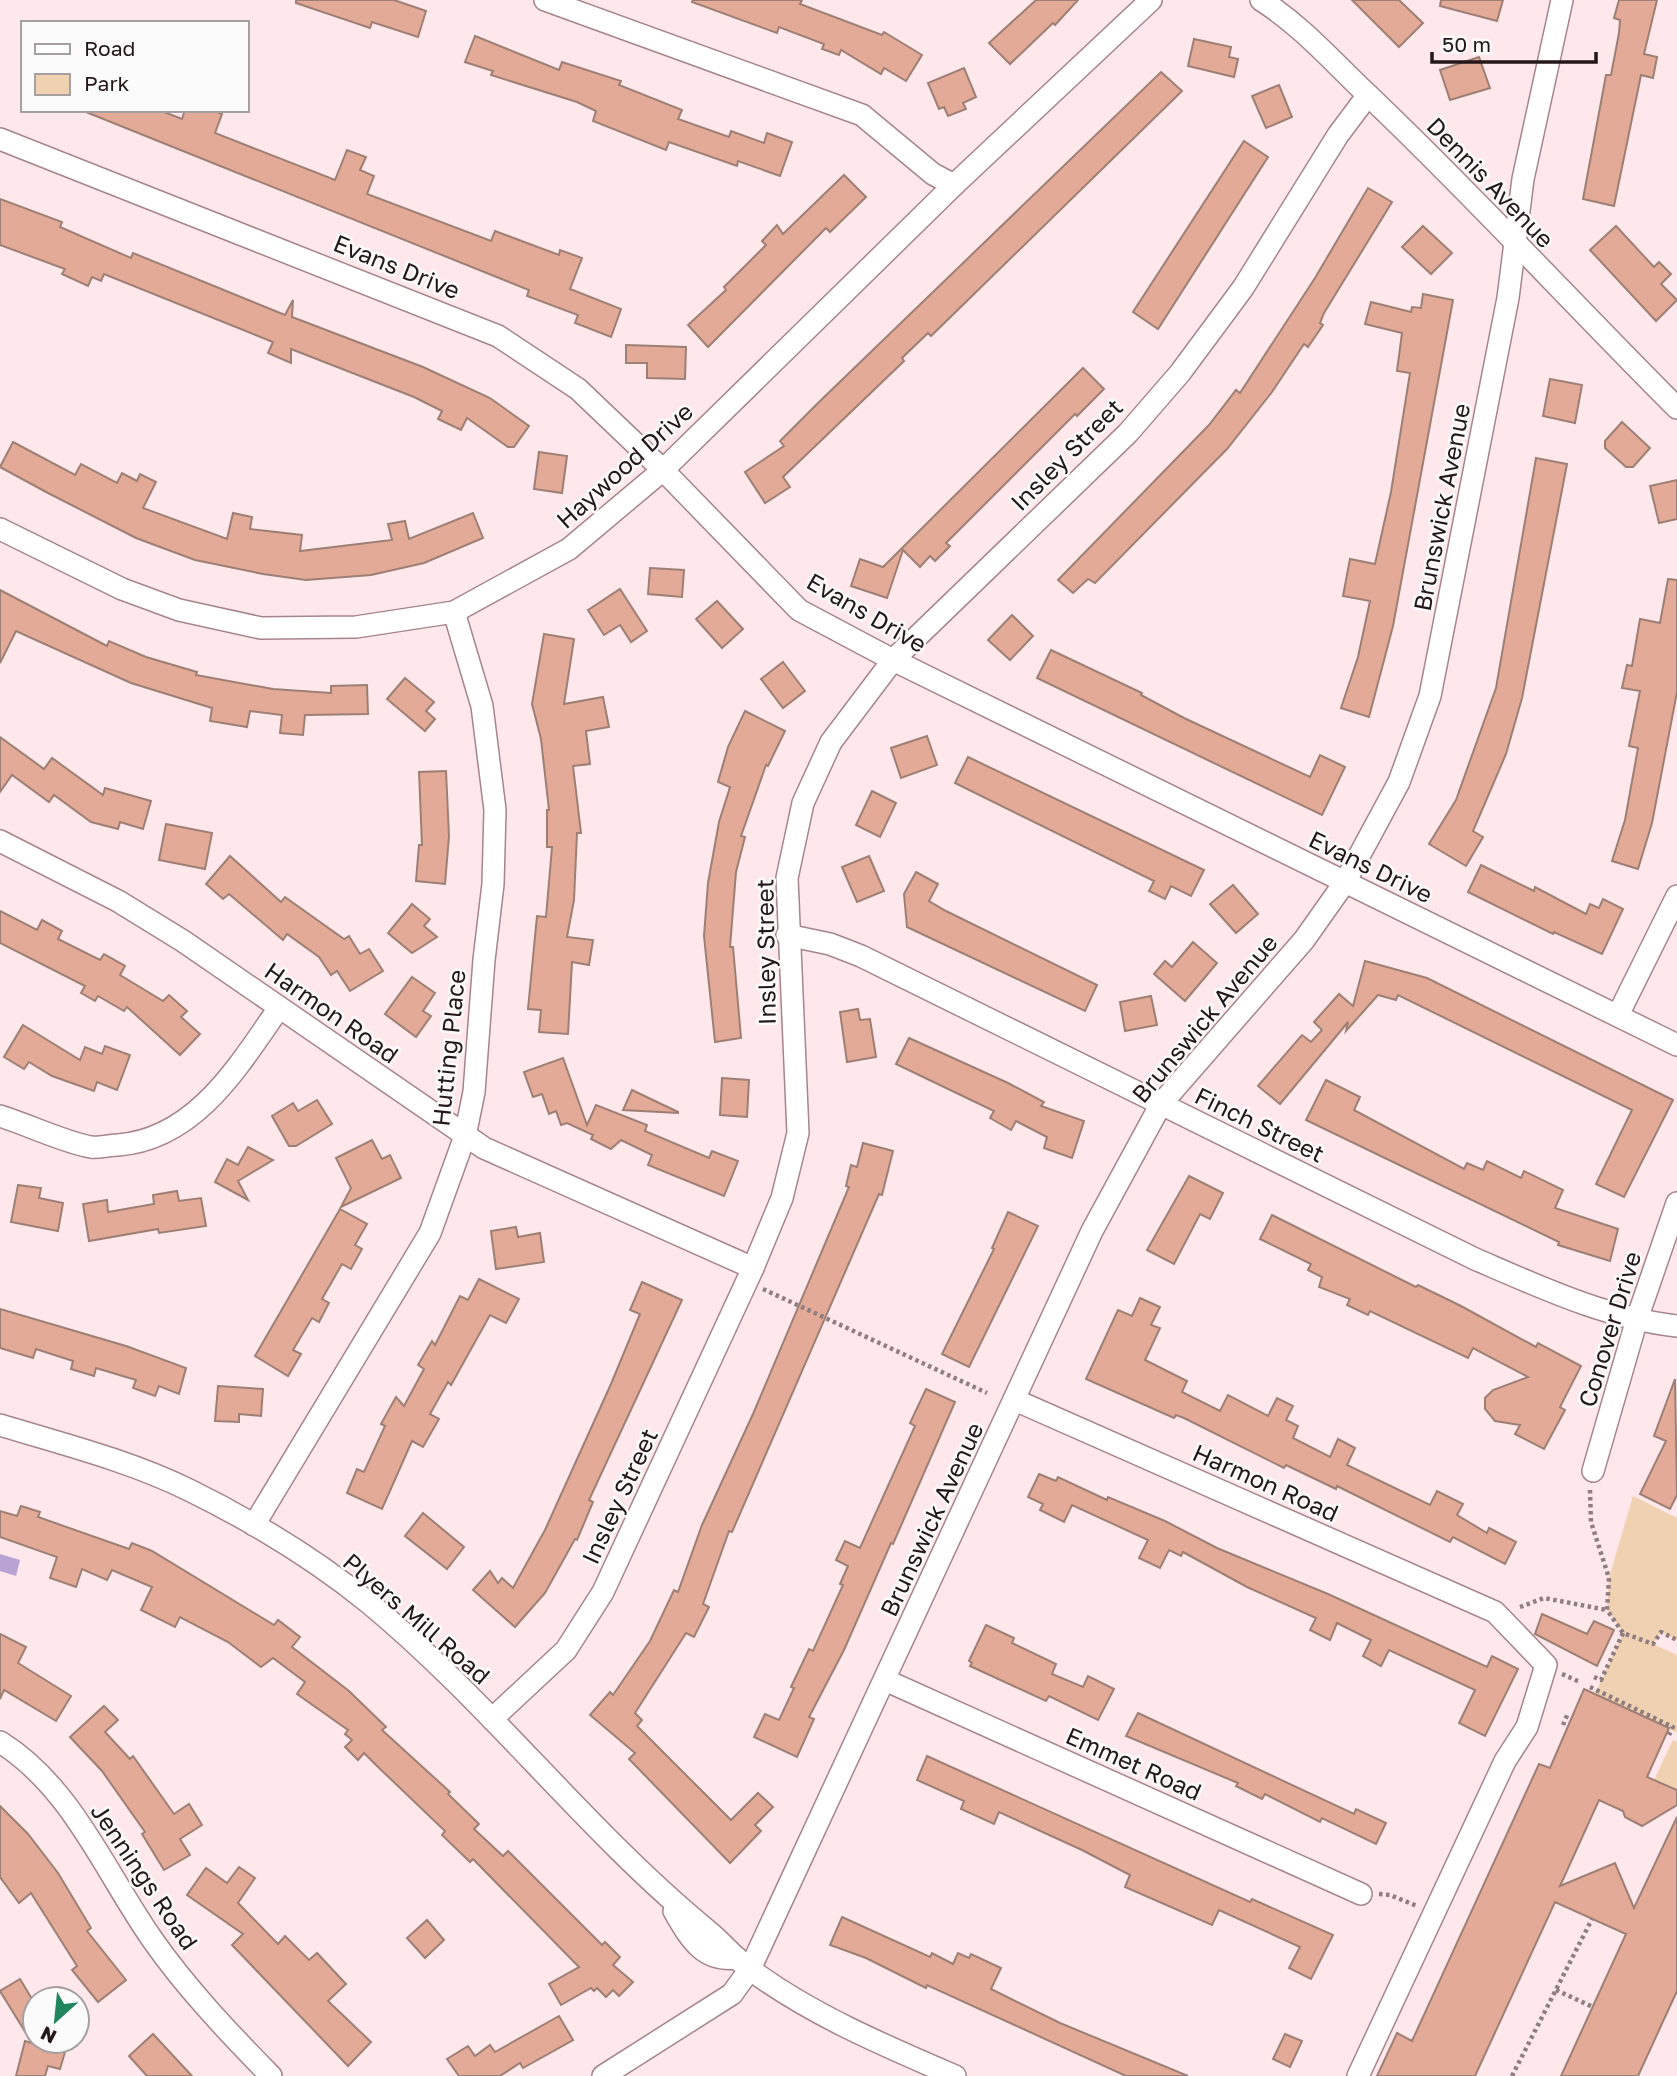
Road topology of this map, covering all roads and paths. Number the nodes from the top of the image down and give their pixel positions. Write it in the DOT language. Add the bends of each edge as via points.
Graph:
graph roads {
  1 [pos="545,0"];
  2 [pos="1151,0"];
  3 [pos="1261,0"];
  4 [pos="1562,0"];
  5 [pos="1368,95"];
  6 [pos="0,139"];
  7 [pos="954,185"];
  8 [pos="1516,244"];
  9 [pos="1677,408"];
  10 [pos="663,470"];
  11 [pos="0,529"];
  12 [pos="454,612"];
  13 [pos="893,660"];
  14 [pos="0,841"];
  15 [pos="1345,882"];
  16 [pos="1677,896"];
  17 [pos="787,935"];
  18 [pos="279,1008"];
  19 [pos="1618,1015"];
  20 [pos="1677,1045"];
  21 [pos="1161,1104"];
  22 [pos="0,1116"];
  23 [pos="465,1136"];
  24 [pos="1677,1203"];
  25 [pos="753,1268"];
  26 [pos="770,1292"];
  27 [pos="1637,1319"];
  28 [pos="1677,1326"];
  29 [pos="987,1393"];
  30 [pos="1015,1400"];
  31 [pos="0,1425"];
  32 [pos="1593,1471"];
  33 [pos="254,1525"];
  34 [pos="1544,1598"];
  35 [pos="1607,1610"];
  36 [pos="1623,1633"];
  37 [pos="1677,1640"];
  38 [pos="1594,1677"];
  39 [pos="885,1680"];
  40 [pos="1590,1687"];
  41 [pos="1568,1713"];
  42 [pos="492,1719"];
  43 [pos="1563,1725"];
  44 [pos="1677,1738"];
  45 [pos="0,1742"];
  46 [pos="1361,1894"];
  47 [pos="1390,1895"];
  48 [pos="1413,1904"];
  49 [pos="1592,1919"];
  50 [pos="743,1964"];
  51 [pos="1556,1990"];
  52 [pos="1593,2007"];
  53 [pos="271,2076"];
  54 [pos="603,2076"];
  55 [pos="955,2076"];
  56 [pos="1358,2076"];
  57 [pos="1512,2076"];
  1 -- 7 [label="street" via="862,115 933,174"];
  2 -- 7 [label="street, Haywood Drive"];
  3 -- 5 [label="street, Dennis Avenue" via="1289,18"];
  4 -- 8 [label="street, Brunswick Avenue" via="1523,179"];
  5 -- 8 [label="street, Dennis Avenue"];
  5 -- 13 [label="street, Insley Street" via="1243,288 1180,373 1128,433"];
  6 -- 10 [label="street, Evans Drive" via="498,336 578,389"];
  7 -- 10 [label="street, Haywood Drive"];
  8 -- 9 [label="street, Dennis Avenue"];
  8 -- 15 [label="street, Brunswick Avenue" via="1430,696 1399,782"];
  10 -- 12 [label="street, Haywood Drive" via="569,549"];
  10 -- 13 [label="street, Evans Drive" via="799,610"];
  11 -- 12 [label="street, Haywood Drive" via="122,589 179,610 261,628 356,627"];
  12 -- 23 [label="street, Hutting Place" via="482,706 495,810 493,884 474,1092"];
  13 -- 15 [label="street, Evans Drive"];
  13 -- 17 [label="street, Insley Street" via="831,742 803,803 787,878"];
  14 -- 18 [label="street, Harmon Road" via="118,901"];
  15 -- 19 [label="street, Evans Drive"];
  15 -- 21 [label="street, Brunswick Avenue" via="1304,940"];
  16 -- 19 [label="street"];
  17 -- 21 [label="street, Finch Street" via="861,956"];
  17 -- 25 [label="street, Insley Street" via="798,1133 782,1198"];
  18 -- 22 [label="street" via="226,1082 198,1110 164,1132 129,1144 91,1147"];
  18 -- 23 [label="street, Harmon Road"];
  19 -- 20 [label="street, Evans Drive"];
  21 -- 27 [label="street, Finch Street" via="1475,1259 1559,1296"];
  21 -- 30 [label="street, Brunswick Avenue" via="1091,1231"];
  23 -- 25 [label="street, Harmon Road" via="493,1153"];
  23 -- 33 [label="street, Hutting Place" via="430,1233"];
  24 -- 27 [label="street, Conover Drive"];
  25 -- 42 [label="street, Insley Street" via="603,1592 566,1650"];
  26 -- 29 [label="path"];
  27 -- 28 [label="street, Finch Street"];
  27 -- 32 [label="street, Conover Drive"];
  30 -- 39 [label="street, Brunswick Avenue"];
  30 -- 56 [label="street, Harmon Road" via="1495,1612 1546,1665 1527,1727 1505,1761"];
  31 -- 33 [label="street, Plyers Mill Road" via="187,1489"];
  32 -- 35 [label="path" via="1591,1522 1609,1578"];
  33 -- 42 [label="street, Plyers Mill Road" via="368,1603"];
  34 -- 35 [label="path"];
  35 -- 36 [label="path"];
  36 -- 37 [label="path" via="1653,1644 1661,1632"];
  36 -- 38 [label="path" via="1601,1681"];
  39 -- 46 [label="street, Emmet Road"];
  39 -- 50 [label="street, Brunswick Avenue"];
  40 -- 44 [label="path" via="1673,1727 1668,1734"];
  41 -- 43 [label="path"];
  42 -- 50 [label="street, Plyers Mill Road" via="668,1900 698,1947 720,1960"];
  45 -- 53 [label="street, Jennings Road" via="17,1752 54,1790 153,1940"];
  47 -- 48 [label="path"];
  49 -- 51 [label="path"];
  50 -- 54 [label="street, Brunswick Avenue" via="732,1994"];
  50 -- 55 [label="street, Plyers Mill Road" via="820,2013"];
  51 -- 52 [label="path"];
  51 -- 57 [label="path"];
}
